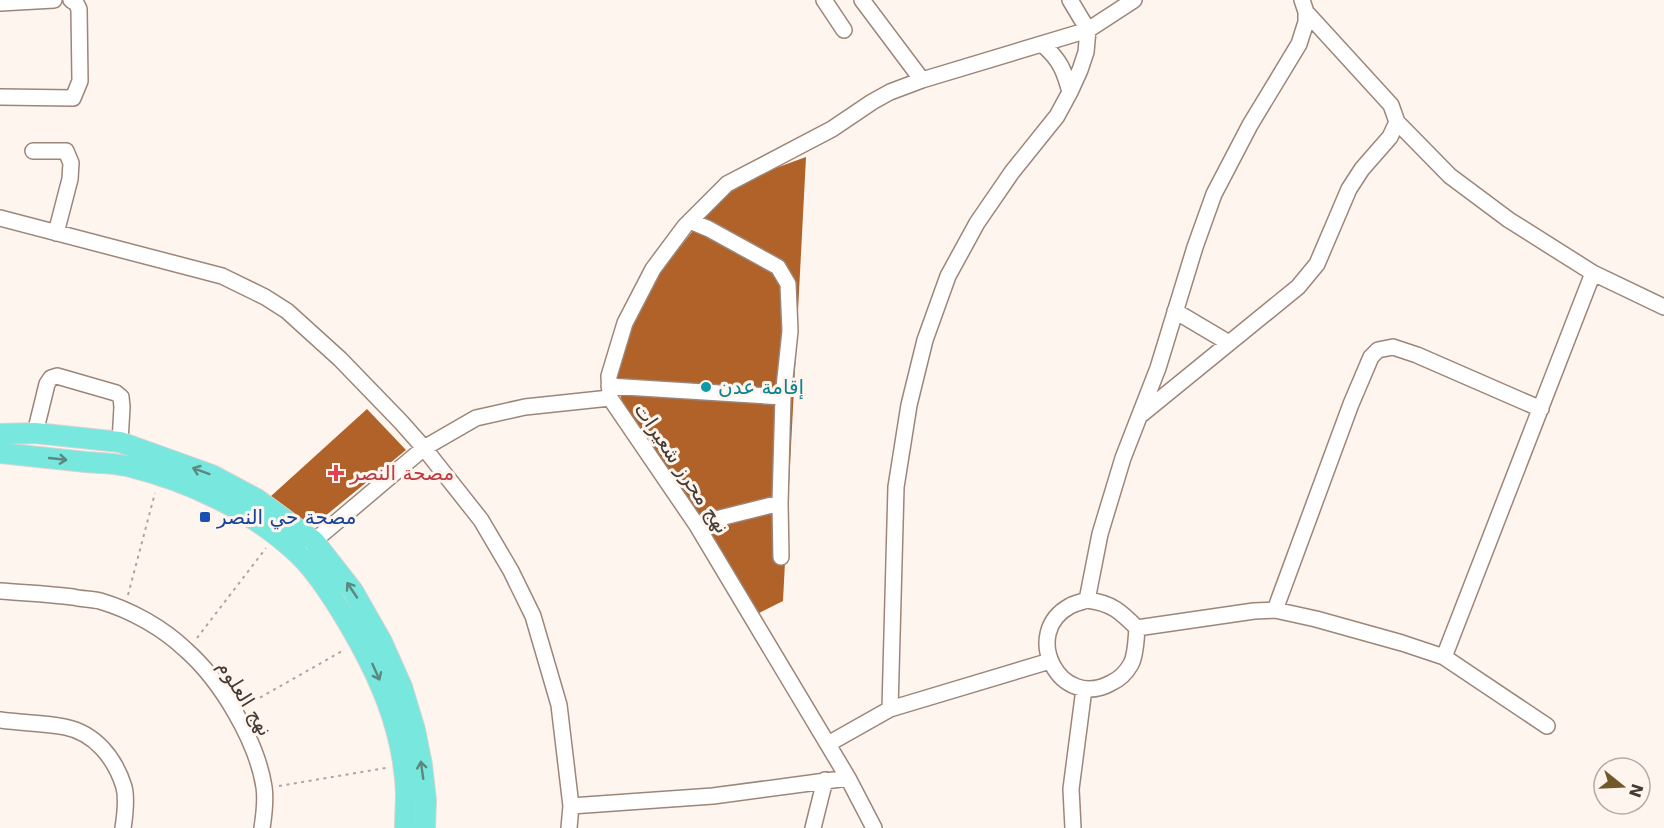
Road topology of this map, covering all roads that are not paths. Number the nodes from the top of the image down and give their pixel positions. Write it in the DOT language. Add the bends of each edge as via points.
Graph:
graph roads {
  1 [pos="54,0"];
  2 [pos="71,0"];
  3 [pos="824,0"];
  4 [pos="862,0"];
  5 [pos="1070,0"];
  6 [pos="1134,0"];
  7 [pos="0,3"];
  8 [pos="1304,6"];
  9 [pos="844,30"];
  10 [pos="1088,30"];
  11 [pos="1043,45"];
  12 [pos="922,80"];
  13 [pos="1070,92"];
  14 [pos="0,97"];
  15 [pos="1397,122"];
  16 [pos="33,151"];
  17 [pos="0,218"];
  18 [pos="690,221"];
  19 [pos="56,233"];
  20 [pos="1593,273"];
  21 [pos="1664,307"];
  22 [pos="1175,311"];
  23 [pos="1229,343"];
  24 [pos="610,392"];
  25 [pos="783,397"];
  26 [pos="1541,409"];
  27 [pos="1140,416"];
  28 [pos="0,434"];
  29 [pos="35,434"];
  30 [pos="120,442"];
  31 [pos="424,448"];
  32 [pos="0,453"];
  33 [pos="780,503"];
  34 [pos="696,524"];
  35 [pos="314,541"];
  36 [pos="300,556"];
  37 [pos="781,557"];
  38 [pos="0,591"];
  39 [pos="1088,600"];
  40 [pos="1275,610"];
  41 [pos="1137,628"];
  42 [pos="1444,657"];
  43 [pos="1050,661"];
  44 [pos="1084,689"];
  45 [pos="890,709"];
  46 [pos="0,720"];
  47 [pos="1547,726"];
  48 [pos="828,744"];
  49 [pos="848,778"];
  50 [pos="825,780"];
  51 [pos="571,806"];
  52 [pos="123,828"];
  53 [pos="262,828"];
  54 [pos="405,828"];
  55 [pos="425,828"];
  56 [pos="569,828"];
  57 [pos="813,828"];
  58 [pos="874,828"];
  59 [pos="1073,828"];
  1 -- 7 [label="street"];
  2 -- 14 [label="street" via="79,9 80,81 73,98"];
  3 -- 9 [label="street"];
  4 -- 12 [label="street"];
  5 -- 10 [label="street"];
  6 -- 10 [label="street"];
  8 -- 15 [label="street" via="1391,105"];
  8 -- 22 [label="street" via="1306,22 1299,44 1214,194"];
  10 -- 11 [label="street"];
  10 -- 13 [label="street" via="1086,52"];
  11 -- 12 [label="street"];
  11 -- 13 [label="street" via="1065,70"];
  12 -- 18 [label="street" via="890,92 832,129 727,184"];
  13 -- 45 [label="street" via="1057,116 977,222 948,276 925,340 909,405 896,487"];
  15 -- 20 [label="street" via="1450,176 1509,220"];
  15 -- 23 [label="street" via="1390,137 1348,189 1317,264 1298,287"];
  16 -- 19 [label="street" via="66,151 71,163"];
  17 -- 19 [label="street"];
  18 -- 24 [label="street" via="653,269 625,323 609,376"];
  18 -- 25 [label="street" via="778,267 788,285 790,331"];
  19 -- 31 [label="street" via="222,276 265,297 287,311 340,359"];
  20 -- 21 [label="street"];
  20 -- 26 [label="street"];
  22 -- 23 [label="street"];
  22 -- 27 [label="street"];
  23 -- 27 [label="street"];
  24 -- 25 [label="street"];
  24 -- 31 [label="street, نهج محرز شعيرات" via="476,418"];
  24 -- 34 [label="street, نهج محرز شعيرات"];
  25 -- 33 [label="street"];
  26 -- 40 [label="street" via="1417,355 1393,347 1378,350 1371,357 1351,404"];
  26 -- 42 [label="street"];
  27 -- 39 [label="street" via="1100,534"];
  28 -- 29 [label="main road"];
  29 -- 30 [label="main road"];
  29 -- 30 [label="street" via="47,384 57,376 121,397"];
  35 -- 30 [label="main road, one-way" via="257,499 212,475"];
  31 -- 35 [label="street, نهج محرز شعيرات"];
  31 -- 51 [label="street" via="481,520 533,616 559,705"];
  32 -- 36 [label="main road, one-way" via="125,465 159,476 206,494 250,518"];
  33 -- 34 [label="street"];
  33 -- 37 [label="street"];
  34 -- 48 [label="street, نهج محرز شعيرات"];
  35 -- 36 [label="street, نهج محرز شعيرات"];
  55 -- 35 [label="main road, one-way" via="422,765 402,687 353,591"];
  36 -- 54 [label="main road, one-way" via="335,600 385,692 403,765"];
  38 -- 53 [label="street, نهج العلوم" via="98,601 159,629 187,651 215,683 256,755 264,788"];
  39 -- 41 [label="street" via="1119,610"];
  39 -- 43 [label="street" via="1070,606 1052,624 1047,648"];
  40 -- 41 [label="street"];
  40 -- 42 [label="street"];
  41 -- 44 [label="street" via="1132,663 1120,678 1103,688"];
  42 -- 47 [label="street"];
  43 -- 44 [label="street" via="1070,684"];
  43 -- 45 [label="street"];
  44 -- 59 [label="street" via="1071,789"];
  45 -- 48 [label="street"];
  46 -- 52 [label="street" via="66,727 101,745 124,788"];
  48 -- 49 [label="street, نهج محرز شعيرات"];
  49 -- 50 [label="street"];
  49 -- 58 [label="street, نهج محرز شعيرات"];
  50 -- 51 [label="street" via="713,796"];
  50 -- 57 [label="street"];
  51 -- 56 [label="street"];
}
